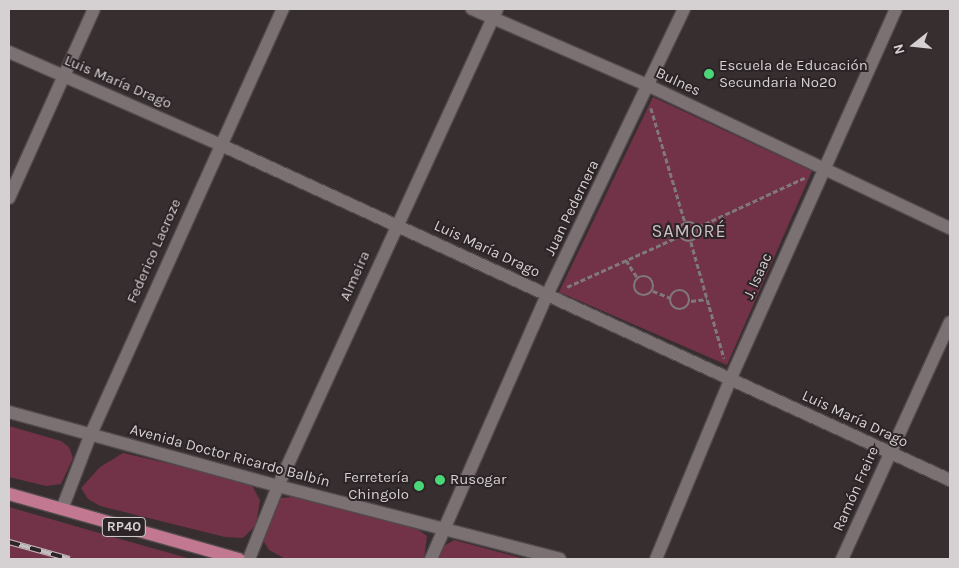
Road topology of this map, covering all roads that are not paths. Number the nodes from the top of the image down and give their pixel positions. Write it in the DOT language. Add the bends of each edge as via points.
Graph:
graph roads {
  1 [pos="94,9"];
  2 [pos="283,9"];
  3 [pos="472,9"];
  4 [pos="684,9"];
  5 [pos="896,9"];
  6 [pos="495,13"];
  7 [pos="9,52"];
  8 [pos="64,77"];
  9 [pos="648,88"];
  10 [pos="220,144"];
  11 [pos="825,168"];
  12 [pos="9,198"];
  13 [pos="396,225"];
  14 [pos="950,228"];
  15 [pos="547,295"];
  16 [pos="950,322"];
  17 [pos="730,380"];
  18 [pos="9,412"];
  19 [pos="90,436"];
  20 [pos="889,452"];
  21 [pos="950,480"];
  22 [pos="278,486"];
  23 [pos="9,494"];
  24 [pos="62,509"];
  25 [pos="445,530"];
  26 [pos="239,559"];
  27 [pos="249,559"];
  28 [pos="431,559"];
  29 [pos="560,559"];
  30 [pos="656,559"];
  31 [pos="842,559"];
  1 -- 8 [label="street"];
  2 -- 10 [label="street, Federico Lacroze"];
  3 -- 6 [label="street, Bulnes"];
  4 -- 9 [label="street, Juan Pedernera"];
  5 -- 11 [label="street, J. Isaac"];
  6 -- 9 [label="street, Bulnes"];
  6 -- 13 [label="street, Almeira"];
  7 -- 8 [label="street, Luis María Drago"];
  8 -- 10 [label="street, Luis María Drago"];
  8 -- 12 [label="street"];
  9 -- 11 [label="street, Bulnes"];
  9 -- 15 [label="street, Juan Pedernera"];
  10 -- 13 [label="street, Luis María Drago"];
  10 -- 19 [label="street, Federico Lacroze"];
  11 -- 14 [label="street, Bulnes"];
  11 -- 17 [label="street, J. Isaac"];
  13 -- 15 [label="street, Luis María Drago"];
  13 -- 22 [label="street, Almeira"];
  15 -- 17 [label="street, Luis María Drago"];
  15 -- 25 [label="street, Juan Pedernera"];
  16 -- 20 [label="street, Ramón Freire"];
  17 -- 20 [label="street, Luis María Drago"];
  17 -- 30 [label="street, J. Isaac"];
  18 -- 19 [label="street, Avenida Doctor Ricardo Balbín"];
  19 -- 22 [label="street, Avenida Doctor Ricardo Balbín"];
  19 -- 24 [label="street, Federico Lacroze"];
  20 -- 21 [label="street, Luis María Drago"];
  20 -- 31 [label="street, Ramón Freire"];
  22 -- 25 [label="street, Avenida Doctor Ricardo Balbín"];
  22 -- 27 [label="street, Almeira"];
  23 -- 24 [label="main road, RP40"];
  24 -- 26 [label="main road, RP40"];
  25 -- 28 [label="street, Juan Pedernera"];
  25 -- 29 [label="street, Avenida Doctor Ricardo Balbín"];
}
